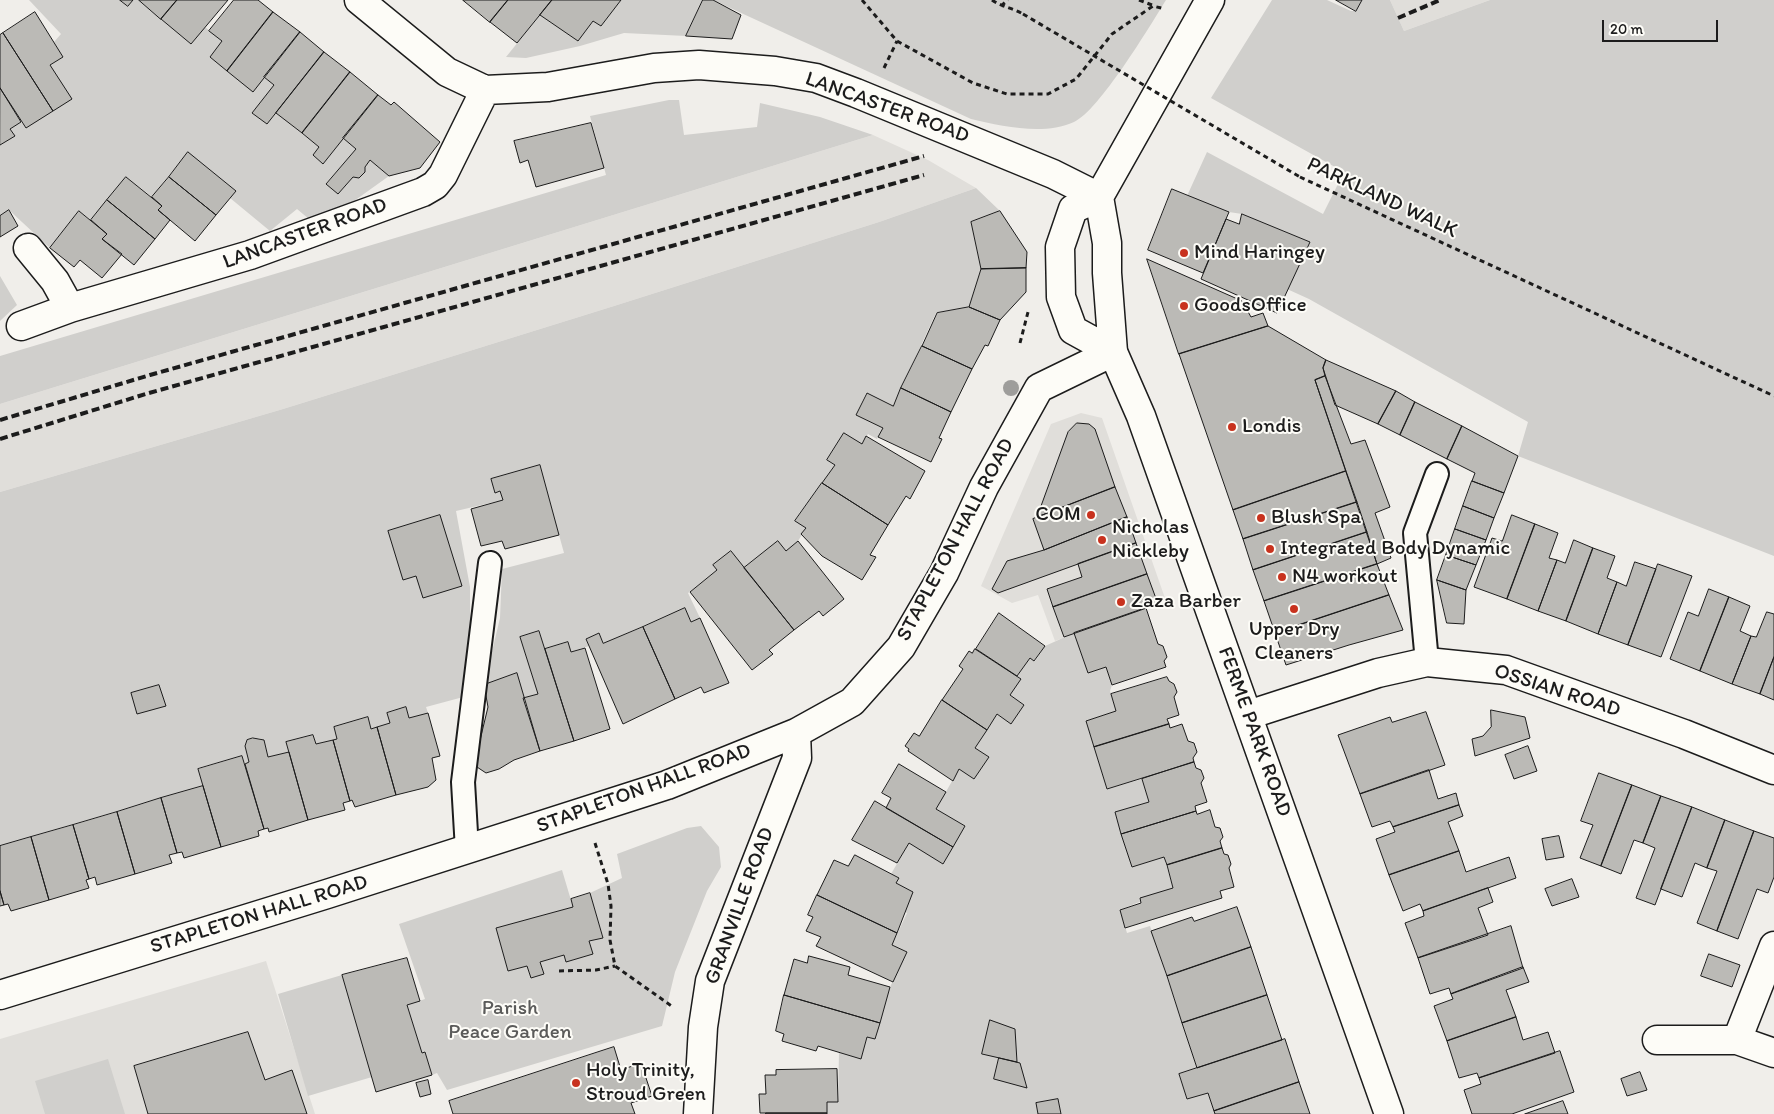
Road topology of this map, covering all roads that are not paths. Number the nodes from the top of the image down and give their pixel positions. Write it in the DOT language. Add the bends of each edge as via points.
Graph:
graph roads {
  1 [pos="360,0"];
  2 [pos="1210,0"];
  3 [pos="485,90"];
  4 [pos="1099,197"];
  5 [pos="28,248"];
  6 [pos="70,308"];
  7 [pos="22,326"];
  8 [pos="1113,352"];
  9 [pos="1437,474"];
  10 [pos="490,563"];
  11 [pos="1427,662"];
  12 [pos="1248,714"];
  13 [pos="796,733"];
  14 [pos="1774,770"];
  15 [pos="467,850"];
  16 [pos="1774,946"];
  17 [pos="0,995"];
  18 [pos="1657,1040"];
  19 [pos="1736,1040"];
  20 [pos="1774,1053"];
  21 [pos="698,1114"];
  22 [pos="1390,1114"];
  1 -- 3 [label="street, LANCASTER ROAD" via="447,72"];
  2 -- 4 [label="street"];
  3 -- 4 [label="street, LANCASTER ROAD" via="548,87 654,68 699,65 816,78 1045,171"];
  3 -- 6 [label="street, LANCASTER ROAD" via="443,175 424,192 250,255"];
  4 -- 8 [label="street" via="1107,243"];
  4 -- 8 [label="street" via="1073,209 1060,247 1060,297 1073,330"];
  5 -- 6 [label="street" via="55,281"];
  6 -- 7 [label="street, LANCASTER ROAD"];
  8 -- 12 [label="street, FERME PARK ROAD" via="1140,416"];
  8 -- 13 [label="street, STAPLETON HALL ROAD" via="1039,388 984,487 944,573 901,647 852,702"];
  9 -- 11 [label="lane" via="1415,533"];
  10 -- 15 [label="lane" via="463,782"];
  11 -- 12 [label="street, OSSIAN ROAD" via="1378,673"];
  11 -- 14 [label="street, OSSIAN ROAD" via="1506,670"];
  12 -- 22 [label="street, FERME PARK ROAD"];
  13 -- 15 [label="street, STAPLETON HALL ROAD" via="667,785"];
  13 -- 21 [label="street, GRANVILLE ROAD" via="797,758 710,981 703,1027"];
  15 -- 17 [label="street, STAPLETON HALL ROAD"];
  16 -- 19 [label="street"];
  18 -- 19 [label="street"];
  19 -- 20 [label="street"];
}
